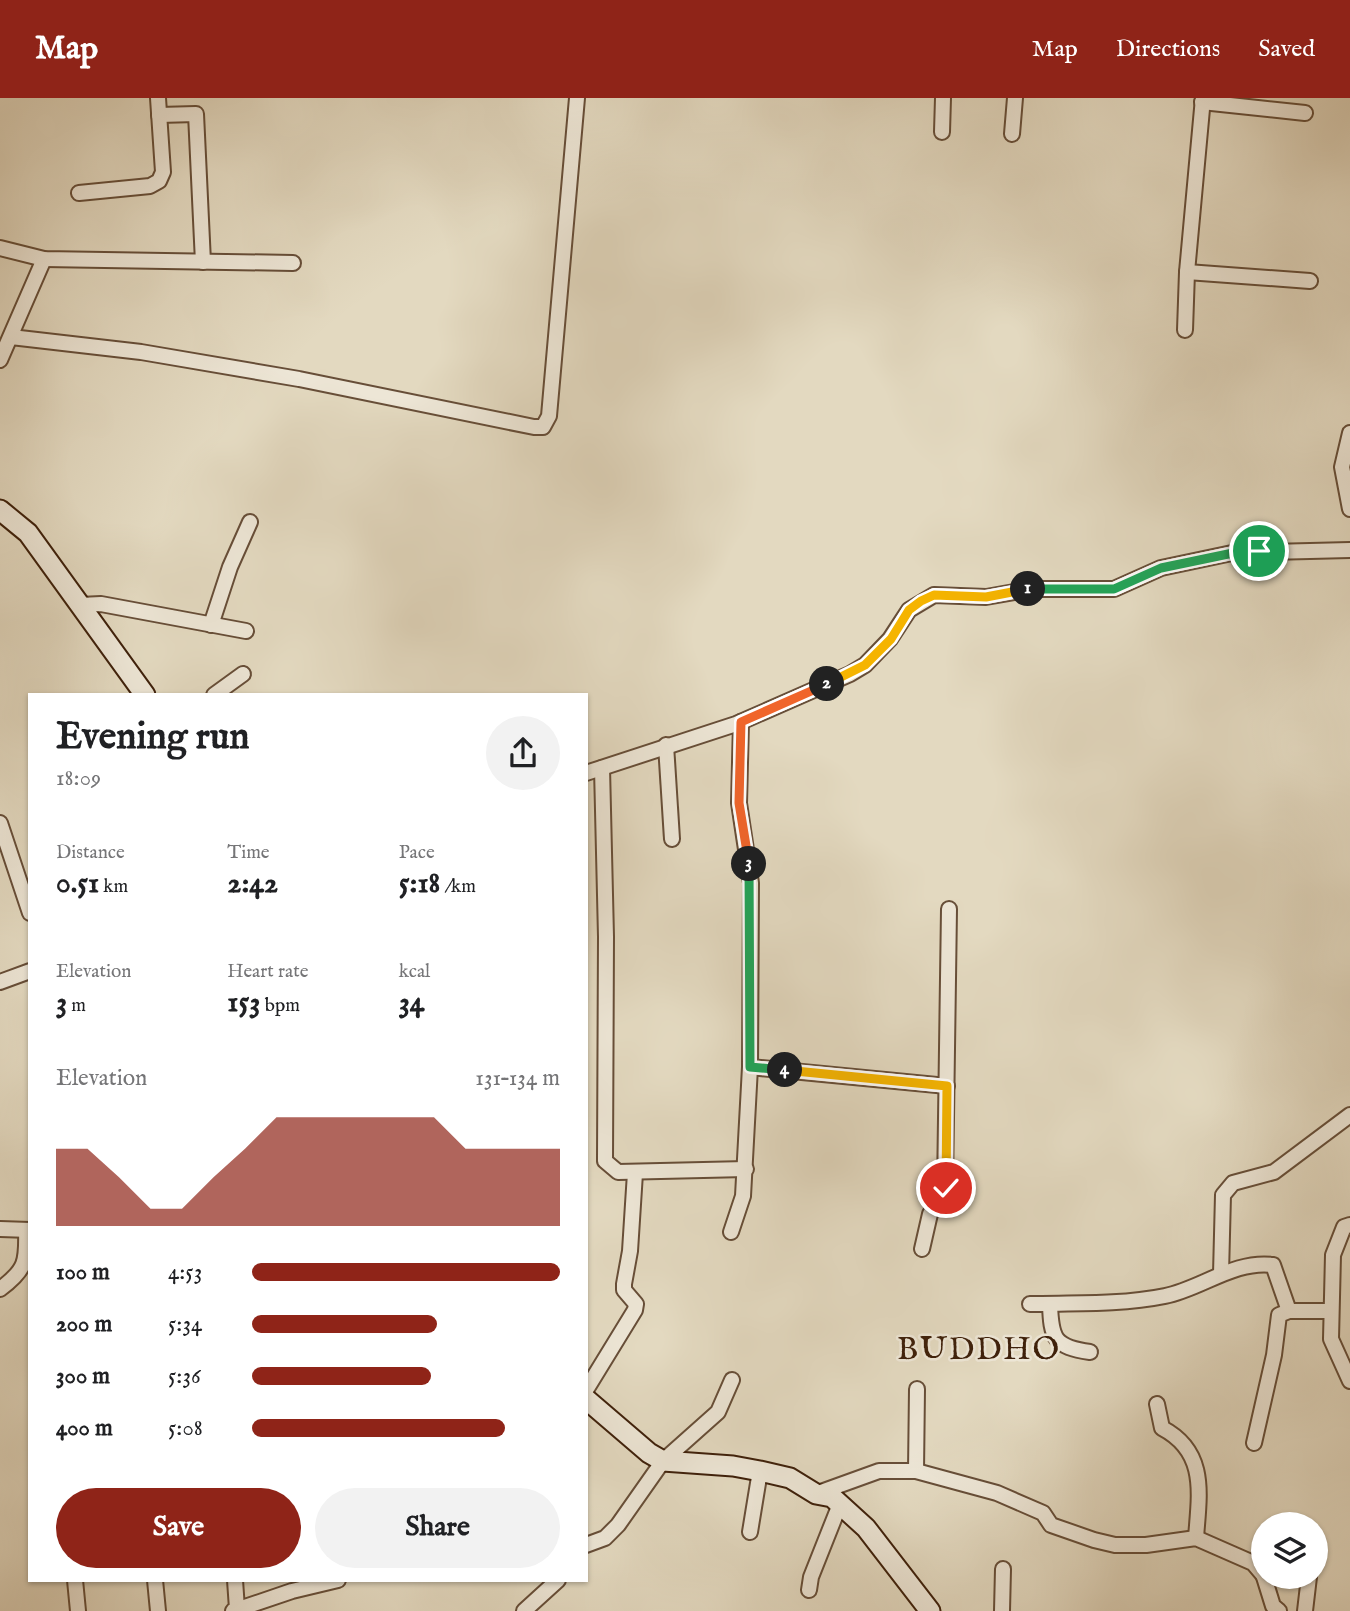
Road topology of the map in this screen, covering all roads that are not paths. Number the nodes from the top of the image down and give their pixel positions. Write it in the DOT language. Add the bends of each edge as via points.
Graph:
graph roads {
  1 [pos="158,98"];
  2 [pos="577,98"];
  3 [pos="943,98"];
  4 [pos="1015,98"];
  5 [pos="1203,100"];
  6 [pos="1305,113"];
  7 [pos="159,115"];
  8 [pos="942,132"];
  9 [pos="1012,134"];
  10 [pos="79,193"];
  11 [pos="0,248"];
  12 [pos="44,259"];
  13 [pos="202,262"];
  14 [pos="293,262"];
  15 [pos="1187,272"];
  16 [pos="1310,281"];
  17 [pos="1185,330"];
  18 [pos="11,337"];
  19 [pos="0,360"];
  20 [pos="1350,433"];
  21 [pos="1350,509"];
  22 [pos="0,510"];
  23 [pos="250,522"];
  24 [pos="1350,550"];
  25 [pos="80,605"];
  26 [pos="211,625"];
  27 [pos="246,631"];
  28 [pos="243,674"];
  29 [pos="144,693"];
  30 [pos="217,693"];
  31 [pos="741,722"];
  32 [pos="666,745"];
  33 [pos="602,768"];
  34 [pos="588,772"];
  35 [pos="0,823"];
  36 [pos="673,839"];
  37 [pos="28,907"];
  38 [pos="949,909"];
  39 [pos="28,972"];
  40 [pos="0,982"];
  41 [pos="750,1067"];
  42 [pos="947,1086"];
  43 [pos="1350,1115"];
  44 [pos="746,1169"];
  45 [pos="635,1173"];
  46 [pos="1350,1225"];
  47 [pos="0,1229"];
  48 [pos="28,1230"];
  49 [pos="731,1232"];
  50 [pos="922,1249"];
  51 [pos="1221,1274"];
  52 [pos="0,1289"];
  53 [pos="1030,1304"];
  54 [pos="1050,1304"];
  55 [pos="1289,1311"];
  56 [pos="1330,1311"];
  57 [pos="1090,1352"];
  58 [pos="733,1380"];
  59 [pos="1350,1381"];
  60 [pos="588,1387"];
  61 [pos="917,1389"];
  62 [pos="588,1401"];
  63 [pos="1157,1404"];
  64 [pos="1254,1443"];
  65 [pos="663,1461"];
  66 [pos="760,1471"];
  67 [pos="916,1471"];
  68 [pos="816,1494"];
  69 [pos="840,1504"];
  70 [pos="750,1532"];
  71 [pos="605,1538"];
  72 [pos="1196,1538"];
  73 [pos="588,1544"];
  74 [pos="588,1553"];
  75 [pos="1251,1562"];
  76 [pos="1003,1569"];
  77 [pos="75,1582"];
  78 [pos="156,1582"];
  79 [pos="235,1582"];
  80 [pos="322,1582"];
  81 [pos="556,1582"];
  82 [pos="291,1586"];
  83 [pos="1268,1589"];
  84 [pos="1308,1589"];
  85 [pos="809,1590"];
  86 [pos="235,1610"];
  87 [pos="78,1611"];
  88 [pos="158,1611"];
  89 [pos="524,1611"];
  90 [pos="930,1611"];
  91 [pos="1002,1611"];
  92 [pos="1279,1611"];
  93 [pos="1305,1611"];
  1 -- 7 [label="street"];
  2 -- 18 [label="street" via="548,416 543,427 273,374"];
  3 -- 8 [label="street"];
  4 -- 9 [label="street"];
  5 -- 6 [label="street"];
  5 -- 15 [label="street"];
  7 -- 10 [label="street" via="163,172 159,181 150,186"];
  7 -- 13 [label="street" via="195,114"];
  11 -- 12 [label="street"];
  12 -- 13 [label="street"];
  12 -- 18 [label="street"];
  13 -- 14 [label="street"];
  15 -- 16 [label="street"];
  15 -- 17 [label="street"];
  18 -- 19 [label="street"];
  20 -- 21 [label="street" via="1342,467"];
  22 -- 25 [label="street" via="28,533"];
  23 -- 26 [label="street"];
  24 -- 31 [label="street" via="1233,553 1161,568 1114,589 1032,589 986,597 934,595 909,610 891,639 865,665"];
  25 -- 26 [label="street" via="101,604"];
  25 -- 29 [label="street"];
  26 -- 27 [label="street"];
  28 -- 30 [label="street"];
  31 -- 32 [label="street"];
  31 -- 41 [label="street" via="739,803 751,883"];
  32 -- 33 [label="street"];
  32 -- 36 [label="street"];
  33 -- 34 [label="street"];
  33 -- 45 [label="street" via="605,1161 618,1172"];
  35 -- 37 [label="street"];
  38 -- 42 [label="street"];
  39 -- 40 [label="street"];
  41 -- 42 [label="street"];
  41 -- 44 [label="street"];
  42 -- 50 [label="street" via="946,1188 930,1214"];
  43 -- 51 [label="street" via="1274,1172 1227,1188 1223,1195"];
  44 -- 45 [label="street"];
  44 -- 49 [label="street"];
  45 -- 60 [label="street" via="631,1251 624,1284 635,1310"];
  46 -- 56 [label="street" via="1344,1227 1333,1255"];
  47 -- 48 [label="street"];
  48 -- 52 [label="street" via="21,1273"];
  51 -- 54 [label="street" via="1164,1296"];
  51 -- 55 [label="street" via="1273,1265"];
  53 -- 54 [label="street"];
  54 -- 57 [label="street" via="1051,1332 1059,1343"];
  55 -- 56 [label="street"];
  55 -- 64 [label="street" via="1279,1315"];
  56 -- 59 [label="street" via="1333,1347"];
  58 -- 65 [label="street" via="718,1412"];
  61 -- 67 [label="street"];
  62 -- 65 [label="street"];
  63 -- 72 [label="street" via="1162,1428 1184,1442 1194,1461 1200,1491"];
  65 -- 66 [label="street"];
  65 -- 71 [label="street"];
  66 -- 68 [label="street" via="790,1478"];
  66 -- 70 [label="street"];
  67 -- 68 [label="street" via="879,1471"];
  67 -- 72 [label="street" via="997,1493 1043,1513 1051,1525 1094,1540 1146,1545"];
  68 -- 69 [label="street"];
  69 -- 85 [label="street"];
  69 -- 90 [label="street" via="866,1528"];
  71 -- 73 [label="street"];
  71 -- 74 [label="street"];
  72 -- 75 [label="street"];
  76 -- 91 [label="street"];
  77 -- 87 [label="street"];
  78 -- 88 [label="street"];
  79 -- 86 [label="street"];
  80 -- 82 [label="street"];
  81 -- 89 [label="street"];
  82 -- 86 [label="street"];
  83 -- 92 [label="street"];
  84 -- 93 [label="street"];
}
